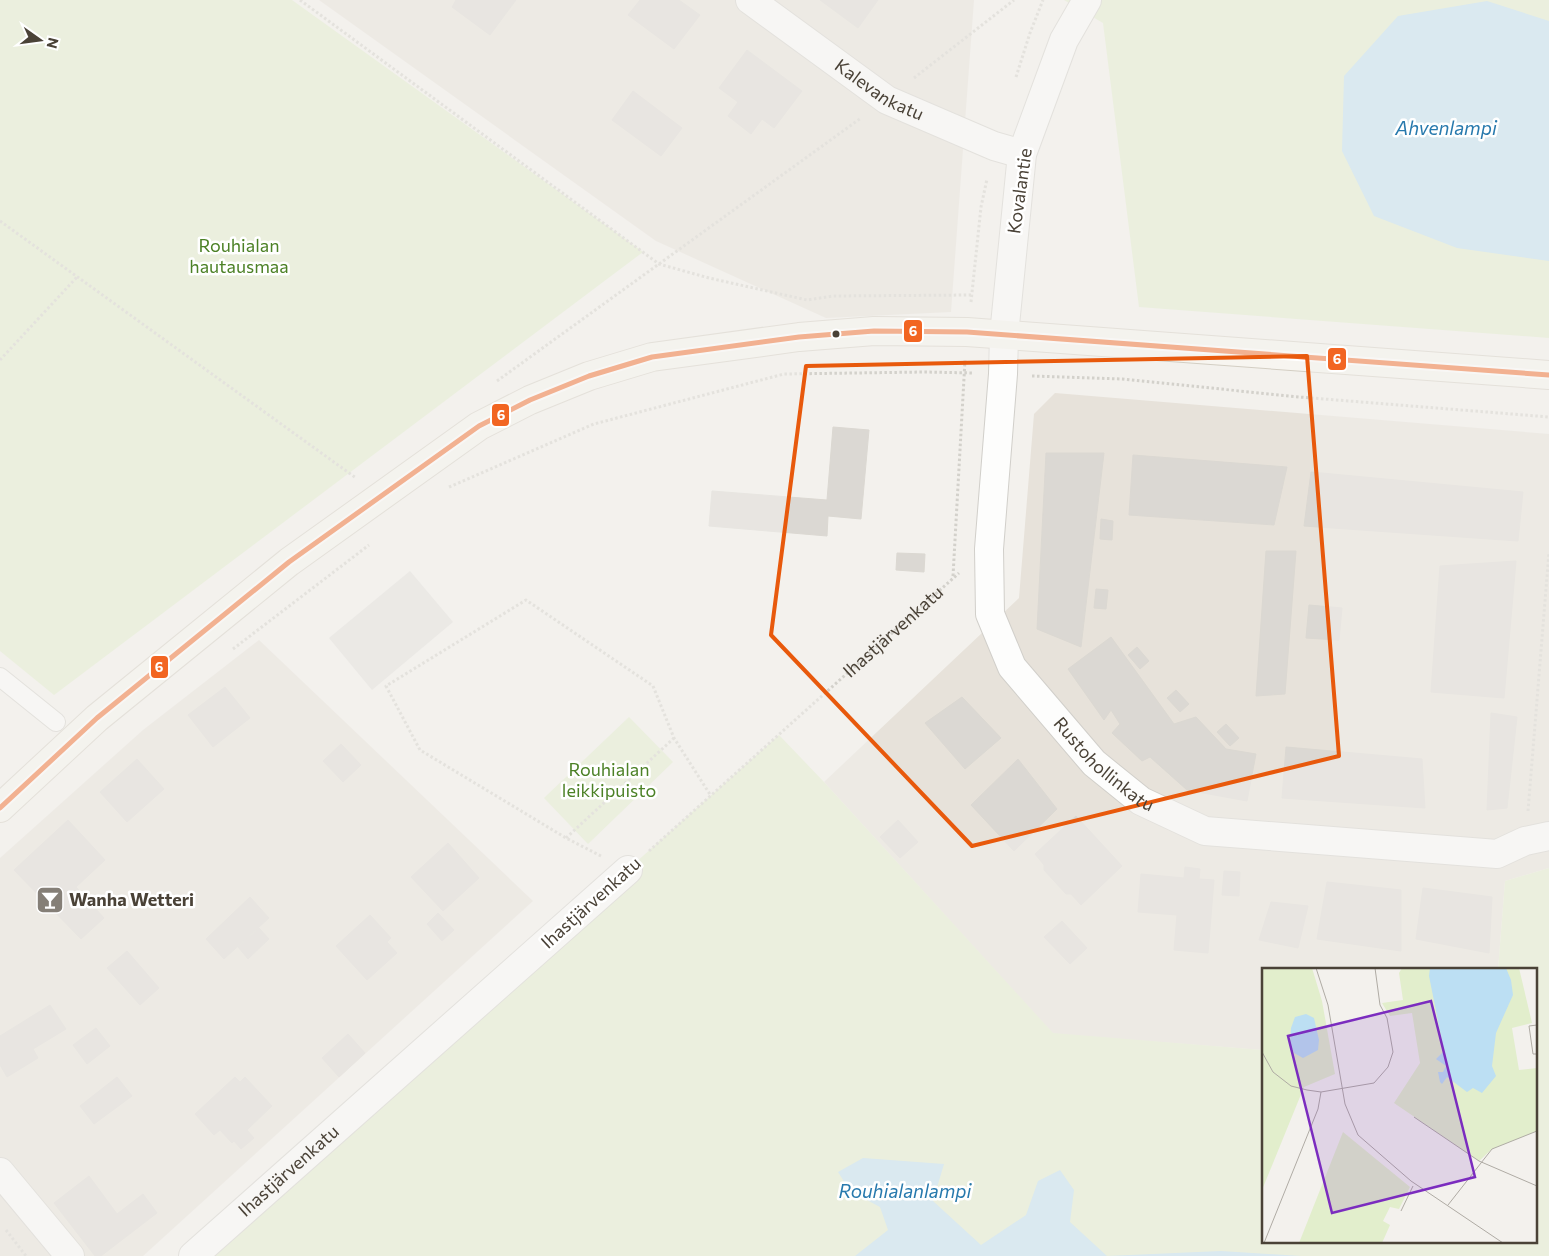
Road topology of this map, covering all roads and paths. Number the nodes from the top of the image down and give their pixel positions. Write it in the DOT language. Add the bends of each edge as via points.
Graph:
graph roads {
  1 [pos="300,0"];
  2 [pos="750,0"];
  3 [pos="1014,0"];
  4 [pos="1087,0"];
  5 [pos="887,100"];
  6 [pos="1022,154"];
  7 [pos="0,221"];
  8 [pos="659,264"];
  9 [pos="78,278"];
  10 [pos="971,295"];
  11 [pos="1004,335"];
  12 [pos="0,360"];
  13 [pos="1003,374"];
  14 [pos="1549,376"];
  15 [pos="489,387"];
  16 [pos="1549,417"];
  17 [pos="359,480"];
  18 [pos="443,492"];
  19 [pos="374,541"];
  20 [pos="989,549"];
  21 [pos="1549,552"];
  22 [pos="228,653"];
  23 [pos="0,677"];
  24 [pos="56,722"];
  25 [pos="674,738"];
  26 [pos="711,796"];
  27 [pos="0,808"];
  28 [pos="566,838"];
  29 [pos="1537,838"];
  30 [pos="628,870"];
  31 [pos="0,1172"];
  32 [pos="5,1229"];
  33 [pos="26,1256"];
  34 [pos="70,1256"];
  35 [pos="194,1256"];
  1 -- 8 [label="path"];
  2 -- 5 [label="street, Kalevankatu"];
  3 -- 5 [label="path"];
  4 -- 6 [label="street, Kovalantie" via="1064,40"];
  5 -- 6 [label="street, Kalevankatu" via="994,146"];
  5 -- 8 [label="path"];
  6 -- 11 [label="street, Kovalantie"];
  7 -- 9 [label="path"];
  8 -- 10 [label="path" via="807,300 833,296"];
  8 -- 15 [label="path"];
  9 -- 12 [label="path"];
  9 -- 17 [label="path"];
  11 -- 13 [label="street, Rustohollinkatu"];
  11 -- 14 [label="street"];
  11 -- 27 [label="street" via="874,331 728,346 652,357 589,376 530,400 479,426 289,562 97,718"];
  13 -- 16 [label="path" via="1122,379 1299,398"];
  13 -- 18 [label="path" via="784,374 594,424"];
  13 -- 20 [label="street, Rustohollinkatu"];
  19 -- 22 [label="path"];
  20 -- 26 [label="path, Ihastjärvenkatu" via="953,577"];
  20 -- 29 [label="street, Rustohollinkatu" via="990,614 1012,667 1094,762 1142,801 1205,830 1496,854"];
  21 -- 29 [label="path"];
  23 -- 24 [label="lane"];
  25 -- 26 [label="path"];
  25 -- 28 [label="path"];
  25 -- 28 [label="path" via="653,686 526,600 386,686 420,750"];
  26 -- 30 [label="path, Ihastjärvenkatu"];
  28 -- 30 [label="path"];
  30 -- 35 [label="street, Ihastjärvenkatu"];
  31 -- 34 [label="street"];
  32 -- 33 [label="path"];
}
